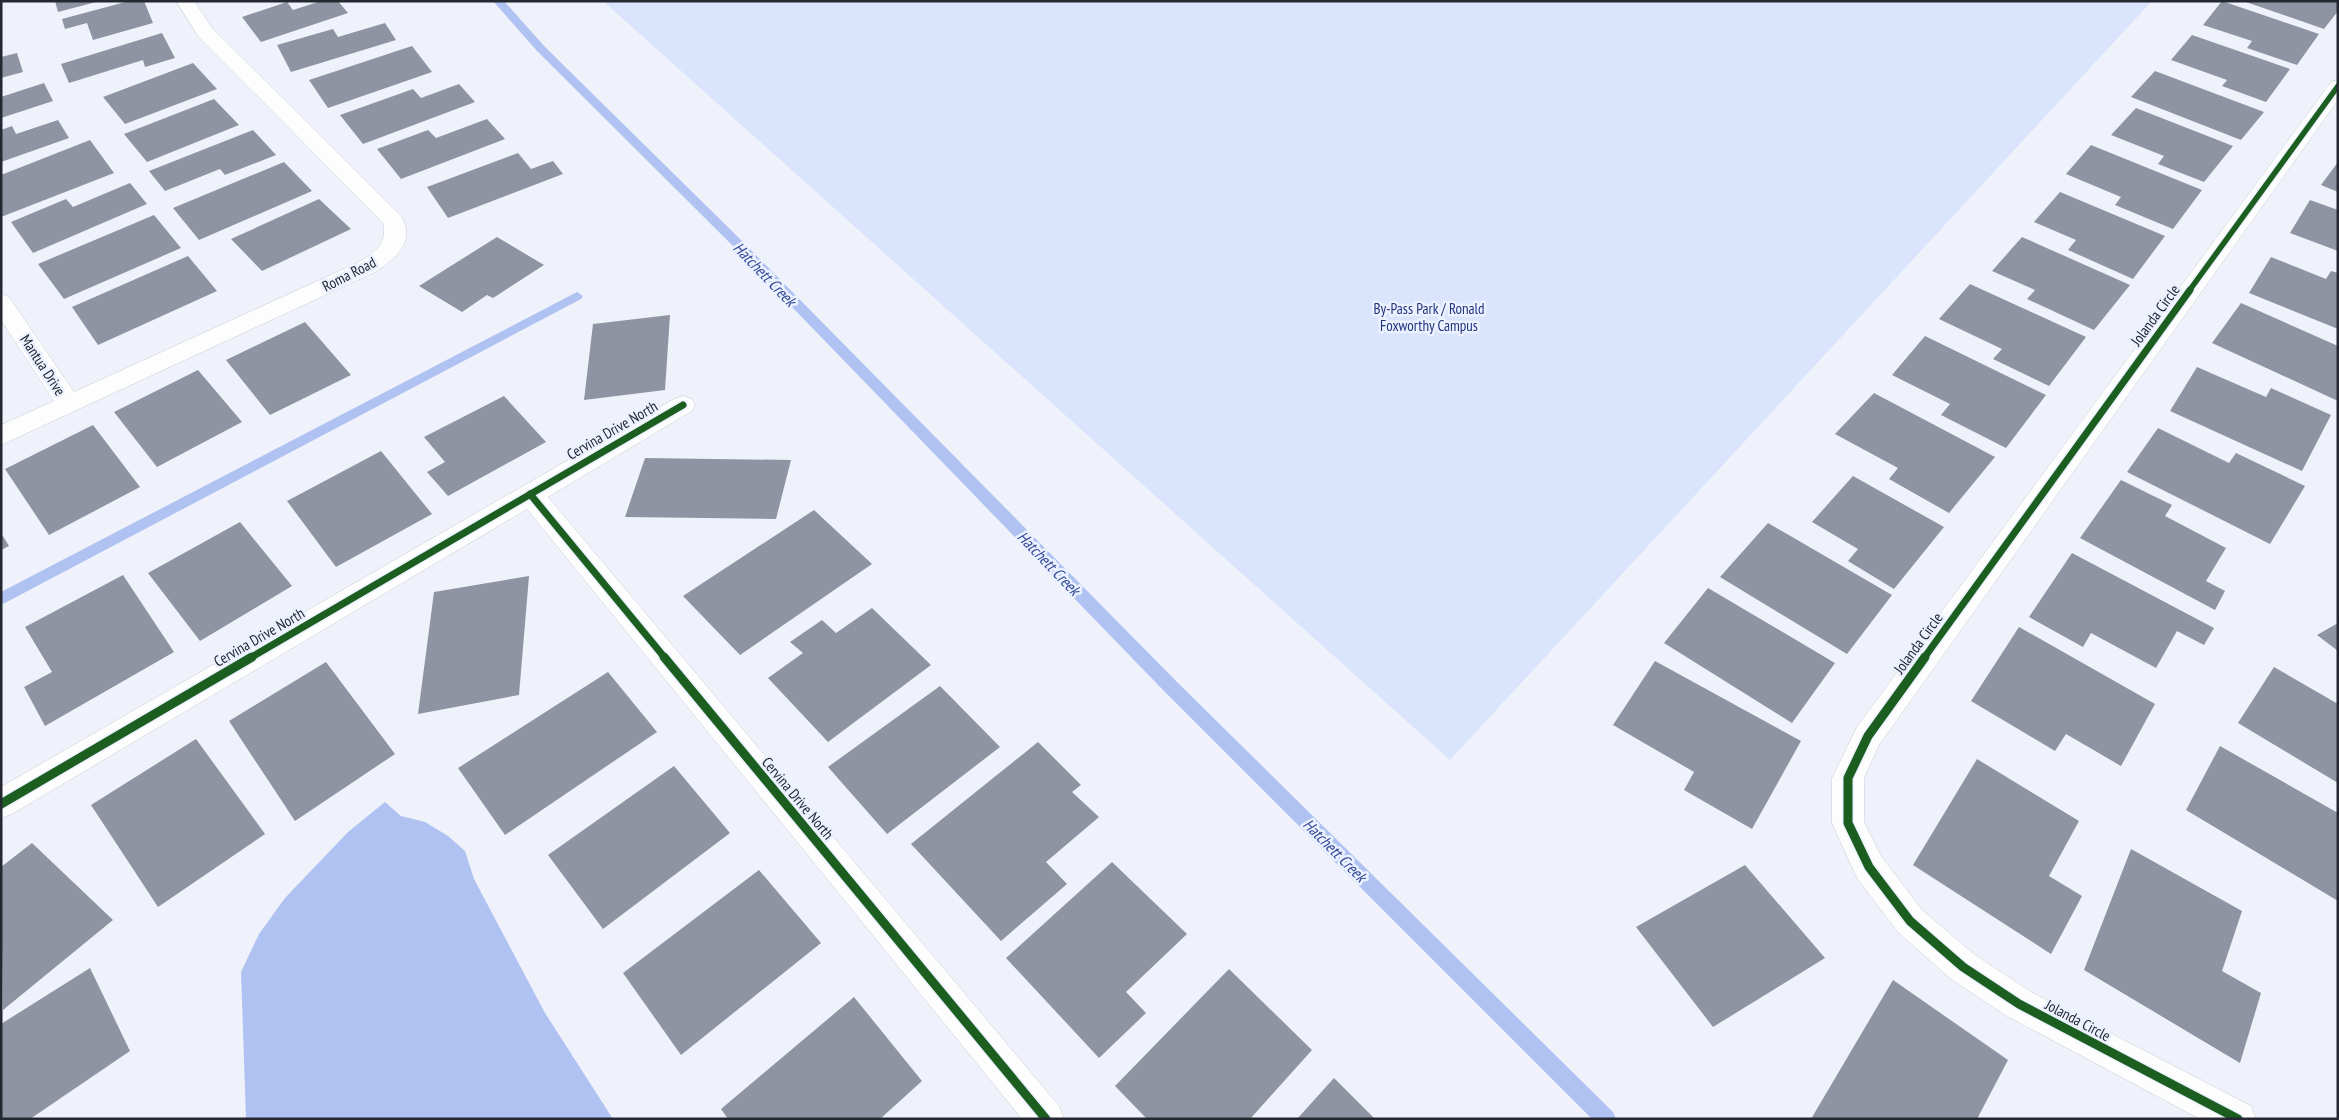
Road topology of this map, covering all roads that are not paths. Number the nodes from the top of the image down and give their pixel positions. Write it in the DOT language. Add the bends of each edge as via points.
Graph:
graph roads {
  1 [pos="185,1"];
  2 [pos="2338,86"];
  3 [pos="1,302"];
  4 [pos="69,404"];
  5 [pos="683,405"];
  6 [pos="1,436"];
  7 [pos="530,494"];
  8 [pos="1,804"];
  9 [pos="1046,1119"];
  10 [pos="2238,1119"];
  1 -- 4 [label="street, Roma Road" via="211,39 393,221 397,231 395,244 367,267"];
  2 -- 10 [label="street, Jolanda Circle" via="1868,736 1848,778 1848,823 1869,867 1910,921 1963,967 2019,1004"];
  3 -- 4 [label="street, Mantua Drive"];
  4 -- 6 [label="street, Roma Road"];
  5 -- 7 [label="street, Cervina Drive North"];
  7 -- 8 [label="street, Cervina Drive North"];
  7 -- 9 [label="street, Cervina Drive North"];
}
